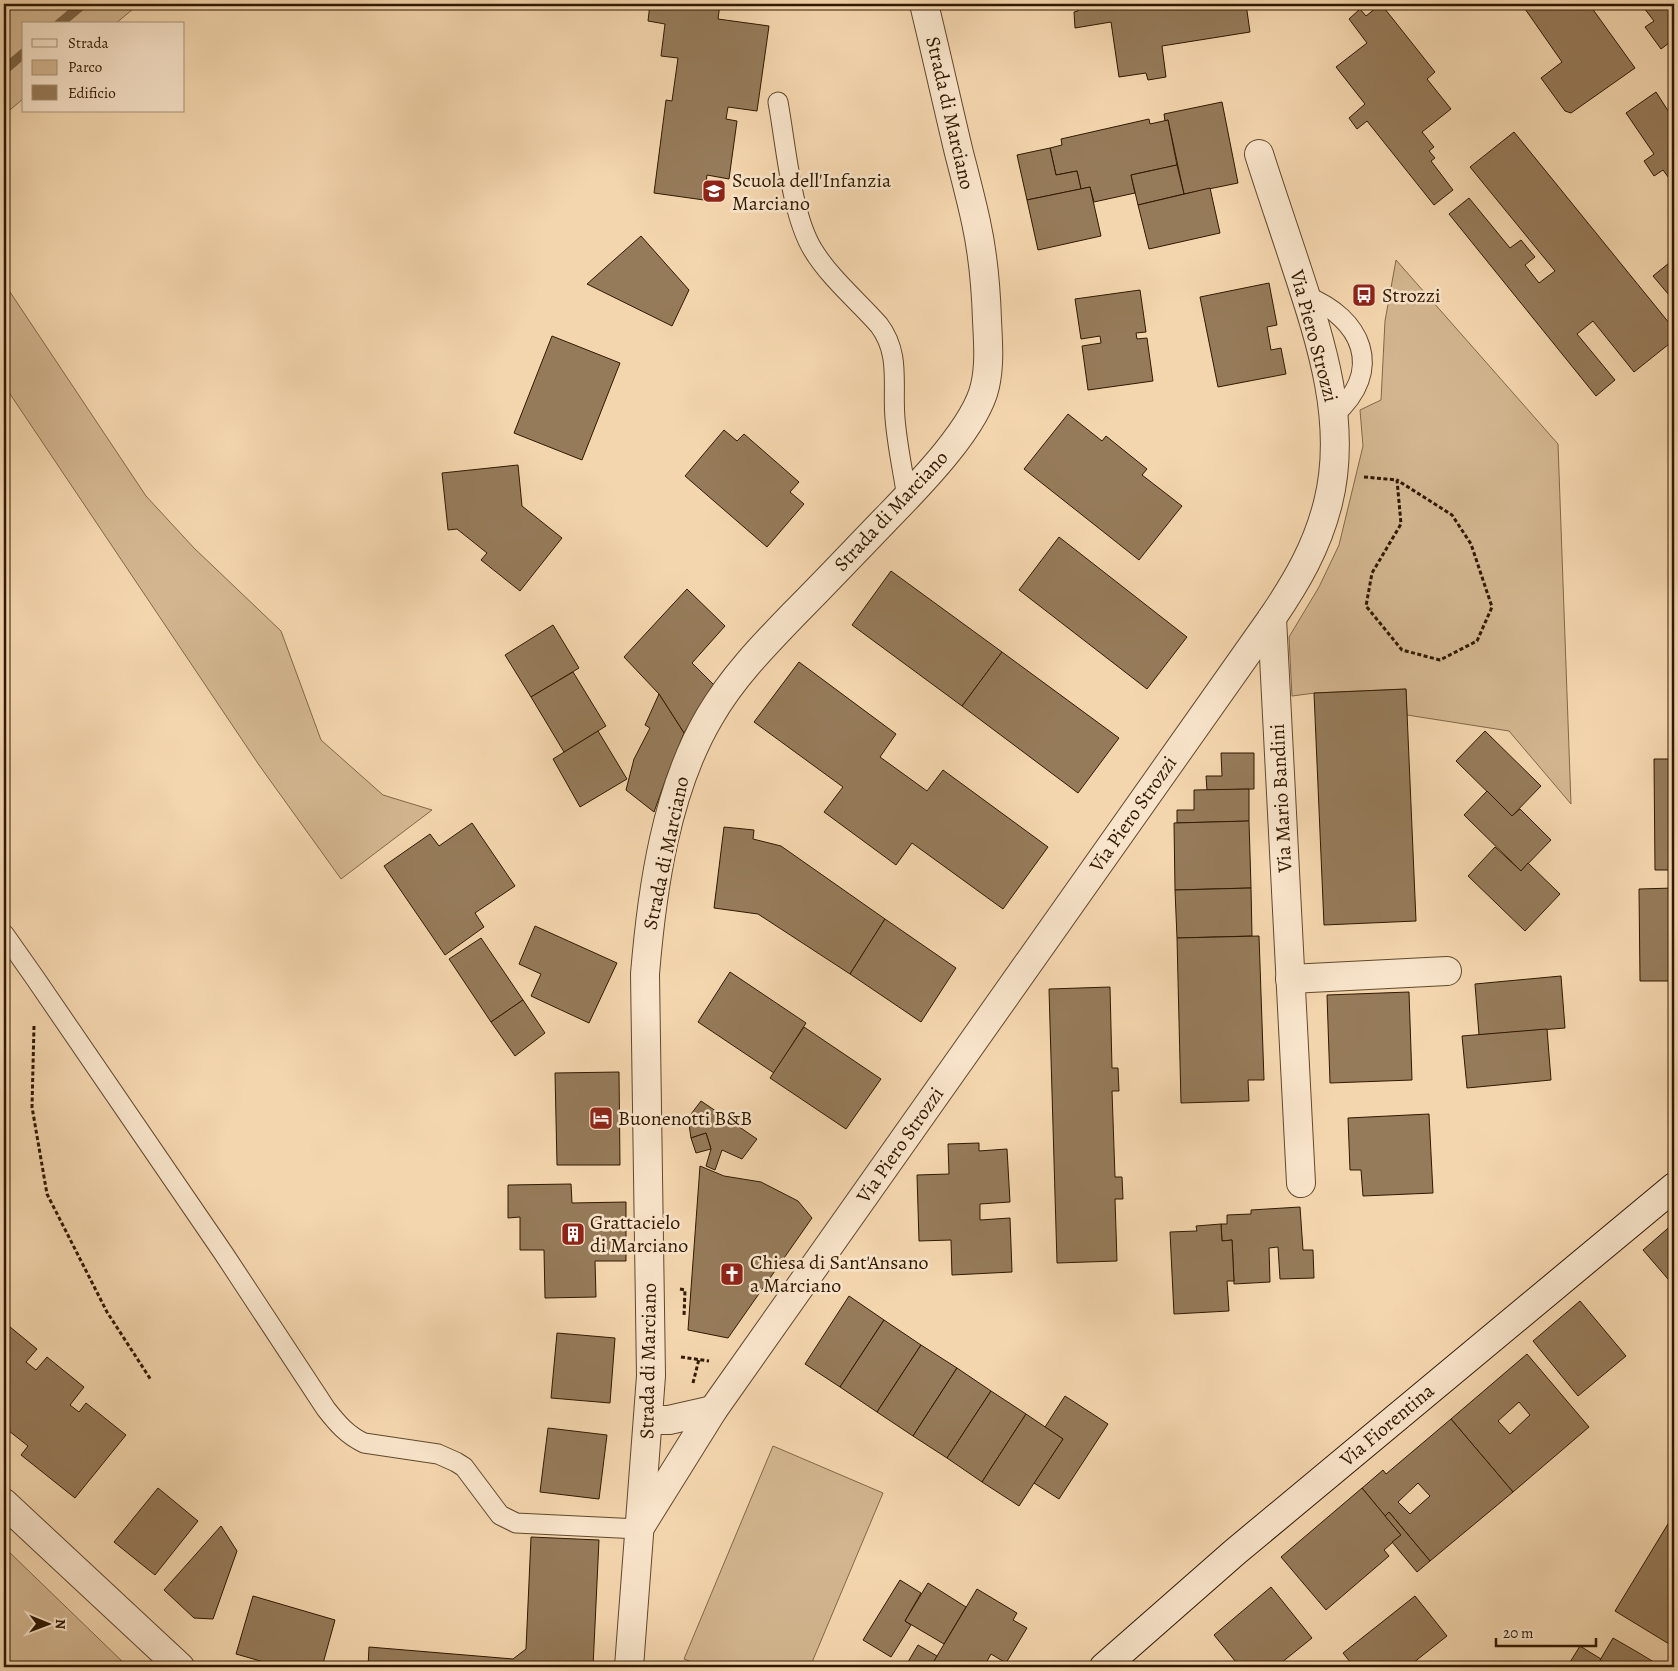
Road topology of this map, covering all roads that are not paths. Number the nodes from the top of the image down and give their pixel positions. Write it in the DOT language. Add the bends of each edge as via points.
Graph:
graph roads {
  1 [pos="924,4"];
  2 [pos="778,102"];
  3 [pos="1259,154"];
  4 [pos="1306,296"];
  5 [pos="1334,415"];
  6 [pos="907,498"];
  7 [pos="1272,618"];
  8 [pos="4,934"];
  9 [pos="1448,971"];
  10 [pos="1290,979"];
  11 [pos="1301,1183"];
  12 [pos="1674,1187"];
  13 [pos="713,1410"];
  14 [pos="648,1420"];
  15 [pos="4,1502"];
  16 [pos="638,1529"];
  17 [pos="180,1667"];
  18 [pos="629,1667"];
  19 [pos="1104,1667"];
  1 -- 6 [label="street, Strada di Marciano" via="976,222 986,293 988,367 978,407 961,434"];
  2 -- 6 [label="lane" via="794,192 809,243 820,261 882,330 890,344 895,416"];
  3 -- 4 [label="street, Via Piero Strozzi"];
  4 -- 5 [label="street, Via Piero Strozzi" via="1327,372"];
  4 -- 5 [label="lane" via="1342,318 1357,336 1361,347 1358,381 1350,398"];
  5 -- 7 [label="street, Via Piero Strozzi" via="1335,454 1328,502 1304,569"];
  6 -- 14 [label="street, Strada di Marciano" via="739,674 702,730 673,802 648,937 646,974 652,1348"];
  7 -- 10 [label="street, Via Mario Bandini"];
  7 -- 13 [label="street, Via Piero Strozzi"];
  8 -- 16 [label="lane" via="343,1431 364,1443 438,1454 456,1462 464,1467 500,1515 516,1523"];
  9 -- 10 [label="street"];
  10 -- 11 [label="street, Via Mario Bandini"];
  12 -- 19 [label="street, Via Fiorentina" via="1235,1552"];
  13 -- 14 [label="street" via="669,1420"];
  13 -- 16 [label="street, Via Piero Strozzi"];
  14 -- 16 [label="street, Strada di Marciano"];
  15 -- 17 [label="street"];
  16 -- 18 [label="street, Strada di Marciano"];
}
